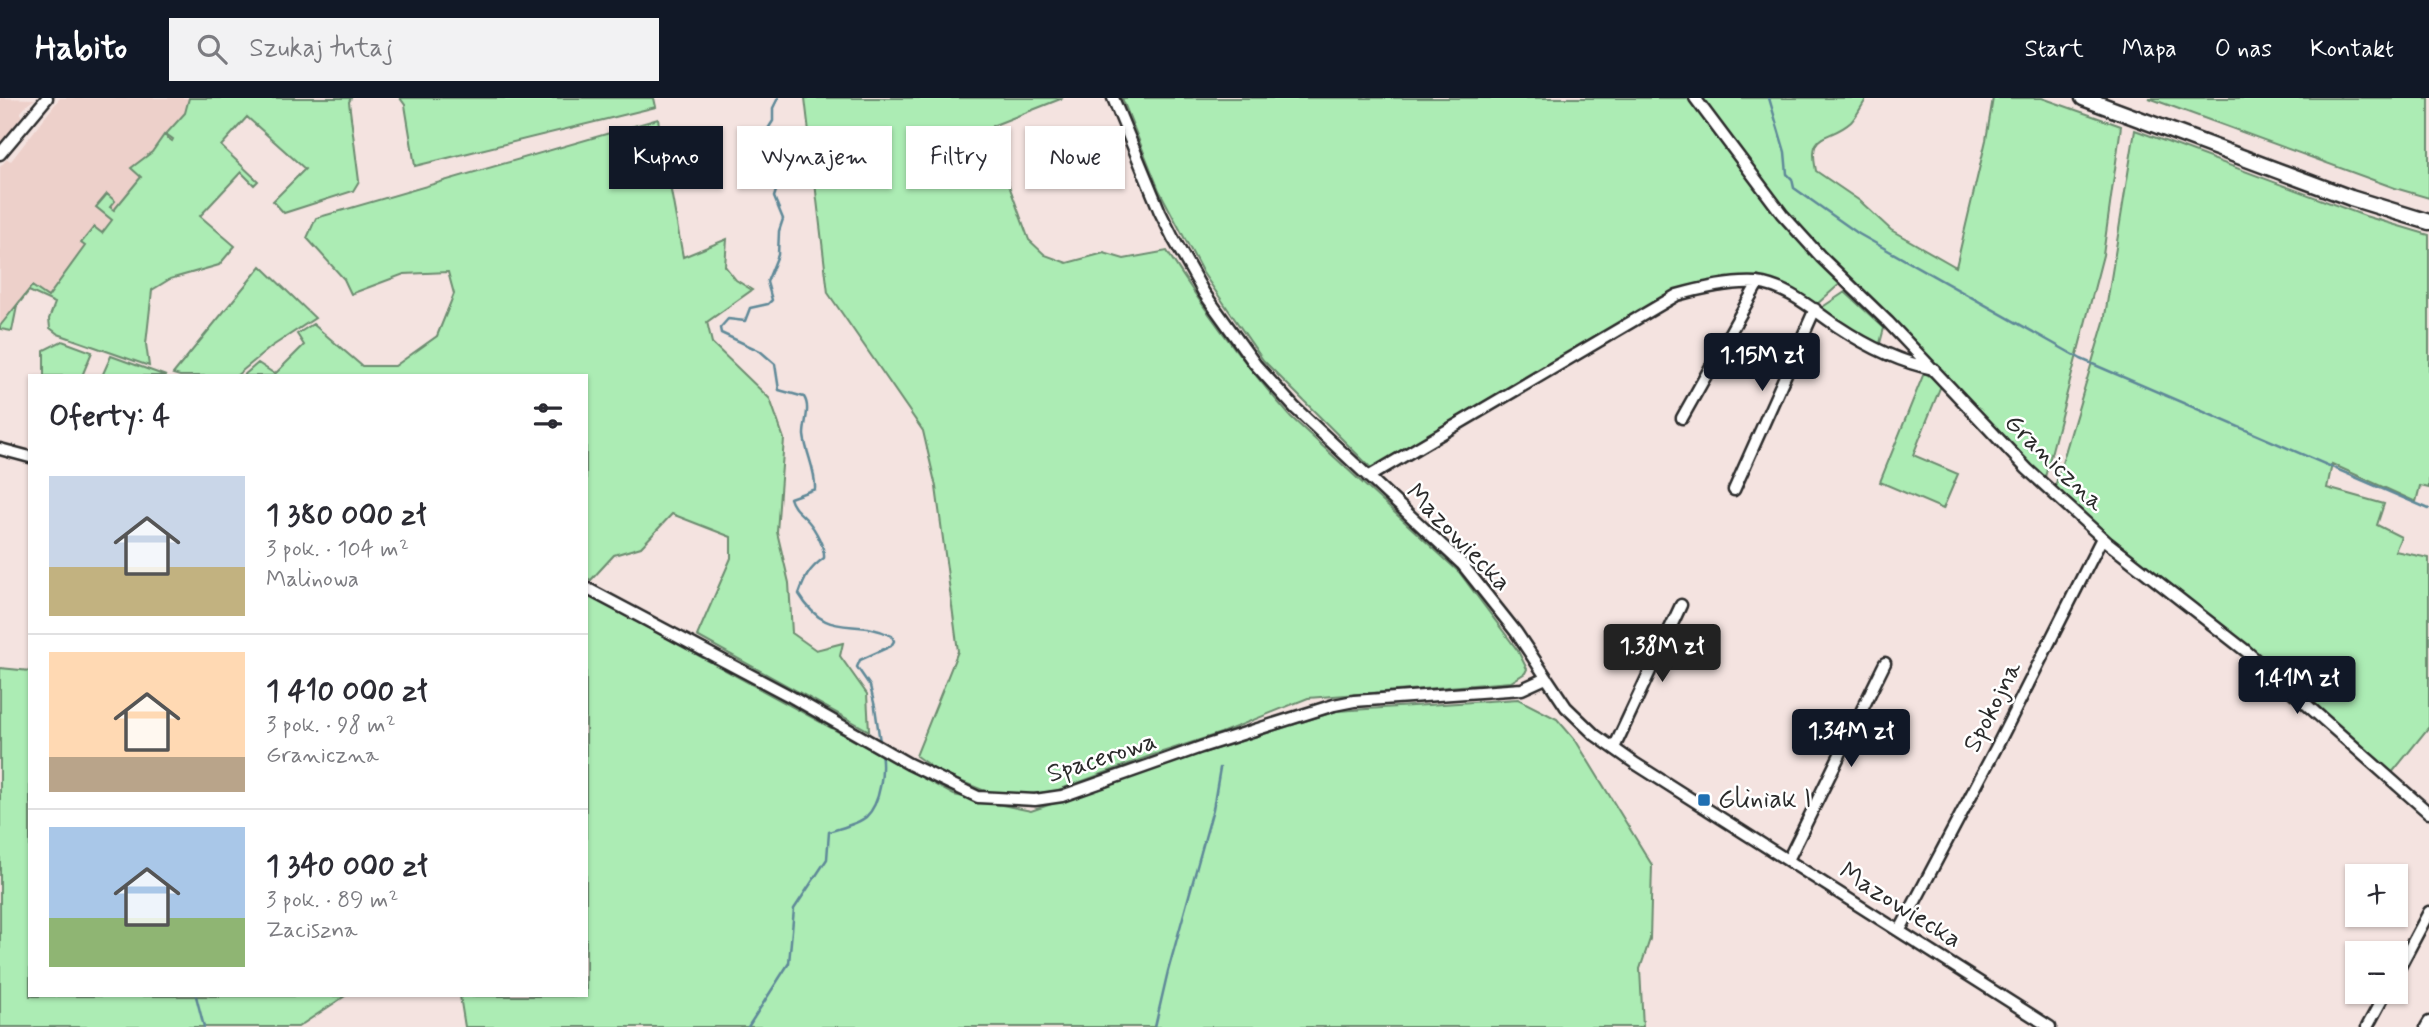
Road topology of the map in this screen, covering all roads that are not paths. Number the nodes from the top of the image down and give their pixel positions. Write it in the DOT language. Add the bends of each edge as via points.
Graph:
graph roads {
  1 [pos="47,98"];
  2 [pos="1113,98"];
  3 [pos="1695,98"];
  4 [pos="2083,98"];
  5 [pos="0,154"];
  6 [pos="2429,222"];
  7 [pos="1758,283"];
  8 [pos="1815,309"];
  9 [pos="1934,369"];
  10 [pos="1682,418"];
  11 [pos="0,449"];
  12 [pos="28,456"];
  13 [pos="1368,477"];
  14 [pos="1734,490"];
  15 [pos="2102,538"];
  16 [pos="588,588"];
  17 [pos="1681,606"];
  18 [pos="1885,663"];
  19 [pos="1546,678"];
  20 [pos="1614,748"];
  21 [pos="2429,813"];
  22 [pos="1788,860"];
  23 [pos="2429,912"];
  24 [pos="1900,930"];
  25 [pos="2408,951"];
  26 [pos="2379,1004"];
  27 [pos="2429,1022"];
  28 [pos="2050,1027"];
  29 [pos="2367,1027"];
  30 [pos="2426,1027"];
  1 -- 5 [label="street"];
  2 -- 13 [label="street, Mazowiecka" via="1160,212 1204,293 1255,364"];
  3 -- 9 [label="street, Graniczna" via="1798,231"];
  4 -- 6 [label="main road"];
  7 -- 8 [label="street"];
  7 -- 10 [label="street"];
  7 -- 13 [label="street" via="1677,295"];
  8 -- 9 [label="street" via="1867,344 1905,362"];
  8 -- 14 [label="street"];
  9 -- 15 [label="street, Graniczna" via="2013,455"];
  11 -- 12 [label="street"];
  13 -- 19 [label="street, Mazowiecka" via="1462,564"];
  15 -- 21 [label="street, Graniczna" via="2246,651"];
  15 -- 24 [label="street, Spokojna"];
  16 -- 19 [label="street, Spacerowa" via="978,797 1035,800 1062,796 1334,705 1522,689"];
  17 -- 20 [label="street"];
  18 -- 22 [label="street"];
  19 -- 20 [label="street, Mazowiecka" via="1581,723"];
  20 -- 22 [label="street, Mazowiecka"];
  22 -- 24 [label="street, Mazowiecka"];
  23 -- 25 [label="street"];
  24 -- 28 [label="street, Mazowiecka"];
  26 -- 29 [label="street"];
  27 -- 30 [label="street"];
}
